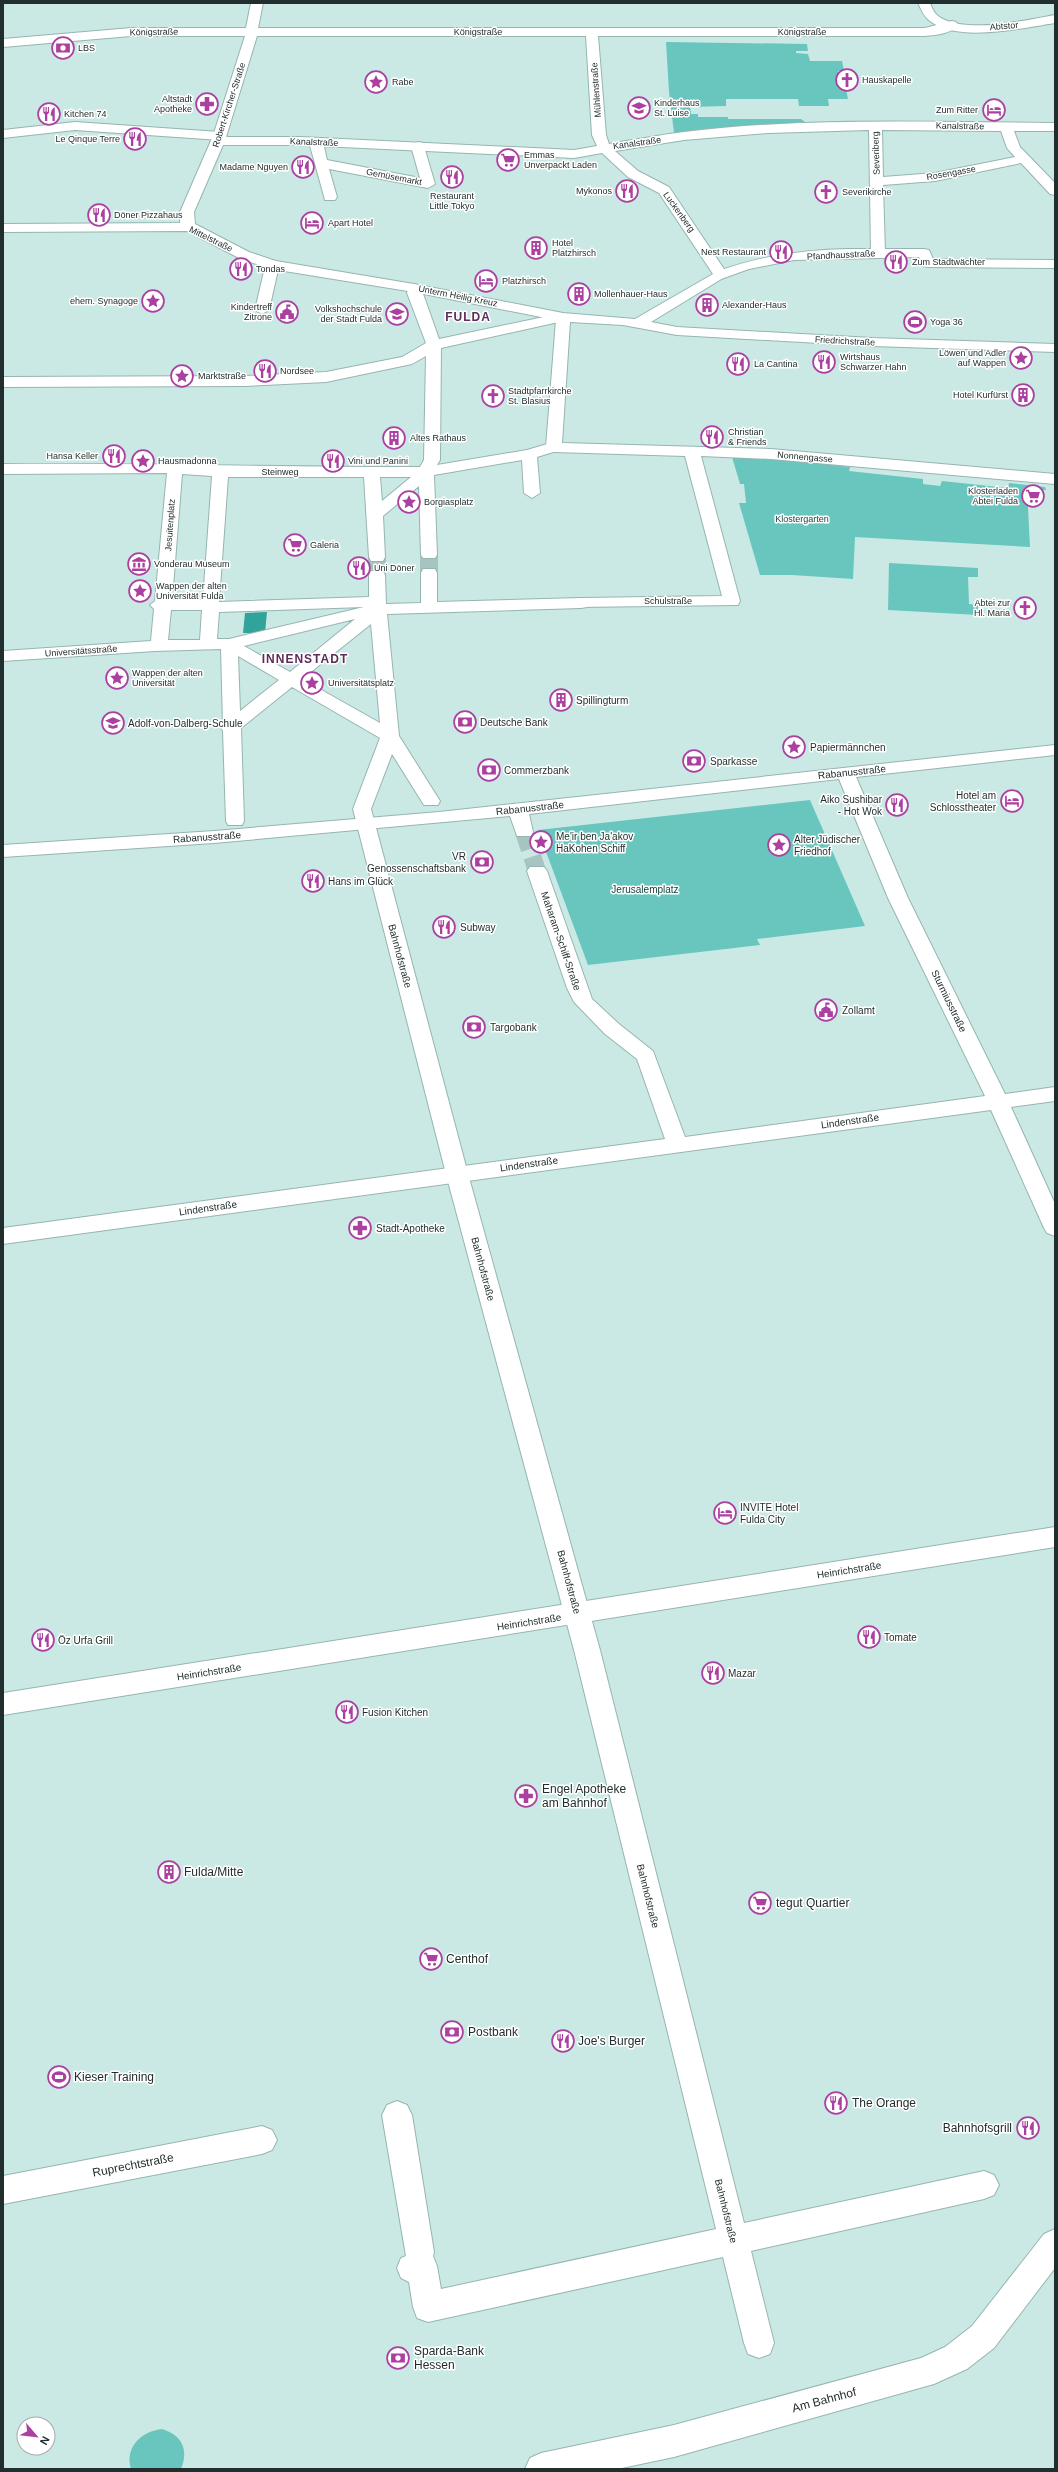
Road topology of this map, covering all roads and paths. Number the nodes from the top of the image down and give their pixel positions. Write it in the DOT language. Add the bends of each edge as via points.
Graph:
graph roads {
  1 [pos="257,3"];
  2 [pos="924,3"];
  3 [pos="1055,19"];
  4 [pos="952,25"];
  5 [pos="251,31"];
  6 [pos="592,32"];
  7 [pos="3,43"];
  8 [pos="875,126"];
  9 [pos="1055,127"];
  10 [pos="1006,128"];
  11 [pos="3,134"];
  12 [pos="219,138"];
  13 [pos="316,142"];
  14 [pos="418,146"];
  15 [pos="604,148"];
  16 [pos="1023,159"];
  17 [pos="321,163"];
  18 [pos="877,181"];
  19 [pos="1055,191"];
  20 [pos="330,197"];
  21 [pos="189,227"];
  22 [pos="3,228"];
  23 [pos="878,252"];
  24 [pos="1055,264"];
  25 [pos="274,265"];
  26 [pos="721,275"];
  27 [pos="414,288"];
  28 [pos="262,310"];
  29 [pos="563,317"];
  30 [pos="636,324"];
  31 [pos="434,345"];
  32 [pos="1055,348"];
  33 [pos="3,382"];
  34 [pos="554,447"];
  35 [pos="691,450"];
  36 [pos="529,454"];
  37 [pos="429,466"];
  38 [pos="3,469"];
  39 [pos="175,469"];
  40 [pos="220,472"];
  41 [pos="372,472"];
  42 [pos="1055,479"];
  43 [pos="532,493"];
  44 [pos="375,515"];
  45 [pos="429,555"];
  46 [pos="377,557"];
  47 [pos="429,573"];
  48 [pos="377,575"];
  49 [pos="161,605"];
  50 [pos="212,606"];
  51 [pos="378,606"];
  52 [pos="430,608"];
  53 [pos="229,644"];
  54 [pos="208,645"];
  55 [pos="159,646"];
  56 [pos="3,656"];
  57 [pos="291,680"];
  58 [pos="230,728"];
  59 [pos="390,736"];
  60 [pos="1055,750"];
  61 [pos="845,772"];
  62 [pos="431,801"];
  63 [pos="518,809"];
  64 [pos="235,821"];
  65 [pos="366,824"];
  66 [pos="524,832"];
  67 [pos="3,851"];
  68 [pos="537,871"];
  69 [pos="1055,1094"];
  70 [pos="998,1101"];
  71 [pos="677,1144"];
  72 [pos="457,1174"];
  73 [pos="1055,1228"];
  74 [pos="3,1236"];
  75 [pos="1055,1537"];
  76 [pos="578,1614"];
  77 [pos="3,1704"];
  78 [pos="397,2115"];
  79 [pos="262,2140"];
  80 [pos="984,2185"];
  81 [pos="3,2190"];
  82 [pos="733,2239"];
  83 [pos="1055,2244"];
  84 [pos="759,2343"];
  85 [pos="541,2469"];
  1 -- 5 [label="street, Robert-Kircher-Straße"];
  2 -- 4 [label="street" via="935,19"];
  3 -- 4 [label="street, Abtstor" via="993,27"];
  4 -- 6 [label="street, Königstraße" via="944,30 925,32"];
  5 -- 6 [label="street, Königstraße"];
  5 -- 7 [label="street, Königstraße" via="131,32"];
  5 -- 12 [label="street, Robert-Kircher-Straße"];
  6 -- 15 [label="street, Mühlenstraße" via="599,135"];
  8 -- 10 [label="street, Kanalstraße"];
  8 -- 15 [label="street, Kanalstraße" via="727,131"];
  8 -- 18 [label="street, Severiberg"];
  9 -- 10 [label="street, Kanalstraße"];
  10 -- 16 [label="street" via="1011,142"];
  11 -- 12 [label="street, Kanalstraße" via="75,126"];
  12 -- 13 [label="street, Kanalstraße"];
  12 -- 21 [label="street, Robert-Kircher-Straße" via="187,212 186,221"];
  13 -- 14 [label="street, Kanalstraße"];
  13 -- 17 [label="street"];
  14 -- 15 [label="street, Kanalstraße" via="574,154"];
  14 -- 17 [label="street, Gemüsemarkt" via="428,184"];
  15 -- 26 [label="street, Luckenberg" via="633,174 664,190"];
  16 -- 18 [label="street, Rosengasse" via="936,177"];
  16 -- 19 [label="street"];
  17 -- 20 [label="street"];
  18 -- 23 [label="street, Severiberg"];
  21 -- 22 [label="street, Mittelstraße"];
  21 -- 25 [label="street, Mittelstraße" via="244,255"];
  23 -- 24 [label="street, Pfandhausstraße" via="924,253 928,263"];
  23 -- 26 [label="street, Pfandhausstraße" via="757,261"];
  25 -- 27 [label="street, Mittelstraße"];
  25 -- 28 [label="street" via="270,270"];
  26 -- 30 [label="street, Pfandhausstraße"];
  27 -- 29 [label="street, Unterm Heilig Kreuz"];
  27 -- 31 [label="street, Unterm Heilig Kreuz"];
  29 -- 30 [label="street, Unterm Heilig Kreuz"];
  29 -- 31 [label="street, Unterm Heilig Kreuz" via="502,334"];
  29 -- 34 [label="street"];
  30 -- 32 [label="street, Friedrichstraße" via="677,331 750,336"];
  31 -- 33 [label="street" via="407,361 302,380"];
  31 -- 37 [label="street, Unterm Heilig Kreuz"];
  34 -- 35 [label="street, Nonnengasse"];
  34 -- 36 [label="street, Steinweg"];
  35 -- 42 [label="street, Nonnengasse" via="771,454"];
  35 -- 52 [label="street, Schulstraße" via="732,601 581,602"];
  36 -- 37 [label="street, Steinweg"];
  36 -- 43 [label="street"];
  37 -- 41 [label="street, Steinweg"];
  37 -- 44 [label="street"];
  37 -- 45 [label="street" via="435,537"];
  38 -- 39 [label="street, Steinweg"];
  39 -- 40 [label="street, Steinweg"];
  39 -- 49 [label="street, Jesuitenplatz"];
  40 -- 41 [label="street, Steinweg"];
  40 -- 50 [label="street"];
  41 -- 44 [label="street"];
  44 -- 46 [label="street"];
  47 -- 52 [label="street"];
  48 -- 51 [label="street"];
  49 -- 50 [label="street"];
  49 -- 55 [label="street, Jesuitenplatz"];
  50 -- 51 [label="street"];
  50 -- 54 [label="street"];
  51 -- 52 [label="street"];
  51 -- 53 [label="street"];
  51 -- 57 [label="street"];
  51 -- 59 [label="street"];
  53 -- 54 [label="street"];
  53 -- 57 [label="street"];
  53 -- 58 [label="street"];
  54 -- 55 [label="street"];
  55 -- 56 [label="street, Universitätsstraße"];
  57 -- 58 [label="street"];
  57 -- 59 [label="street"];
  58 -- 64 [label="street"];
  59 -- 62 [label="street"];
  59 -- 65 [label="street" via="362,809"];
  60 -- 61 [label="street, Rabanusstraße"];
  61 -- 63 [label="street, Rabanusstraße"];
  61 -- 70 [label="street, Sturmiusstraße" via="898,898"];
  63 -- 65 [label="street, Rabanusstraße"];
  63 -- 66 [label="street"];
  65 -- 67 [label="street, Rabanusstraße"];
  65 -- 72 [label="street, Bahnhofstraße"];
  68 -- 71 [label="street, Maharam-Schiff-Straße" via="584,1002 646,1056"];
  69 -- 70 [label="street, Lindenstraße"];
  70 -- 71 [label="street, Lindenstraße"];
  70 -- 73 [label="street, Sturmiusstraße"];
  71 -- 72 [label="street, Lindenstraße"];
  72 -- 74 [label="street, Lindenstraße"];
  72 -- 76 [label="street, Bahnhofstraße"];
  75 -- 76 [label="street, Heinrichstraße"];
  76 -- 77 [label="street, Heinrichstraße"];
  76 -- 82 [label="street, Bahnhofstraße"];
  78 -- 82 [label="street" via="418,2270 428,2307"];
  79 -- 81 [label="street, Ruprechtstraße"];
  80 -- 82 [label="street"];
  82 -- 84 [label="street, Bahnhofstraße"];
  83 -- 85 [label="street, Am Bahnhof" via="983,2337 956,2358 923,2373 674,2441"];
}
